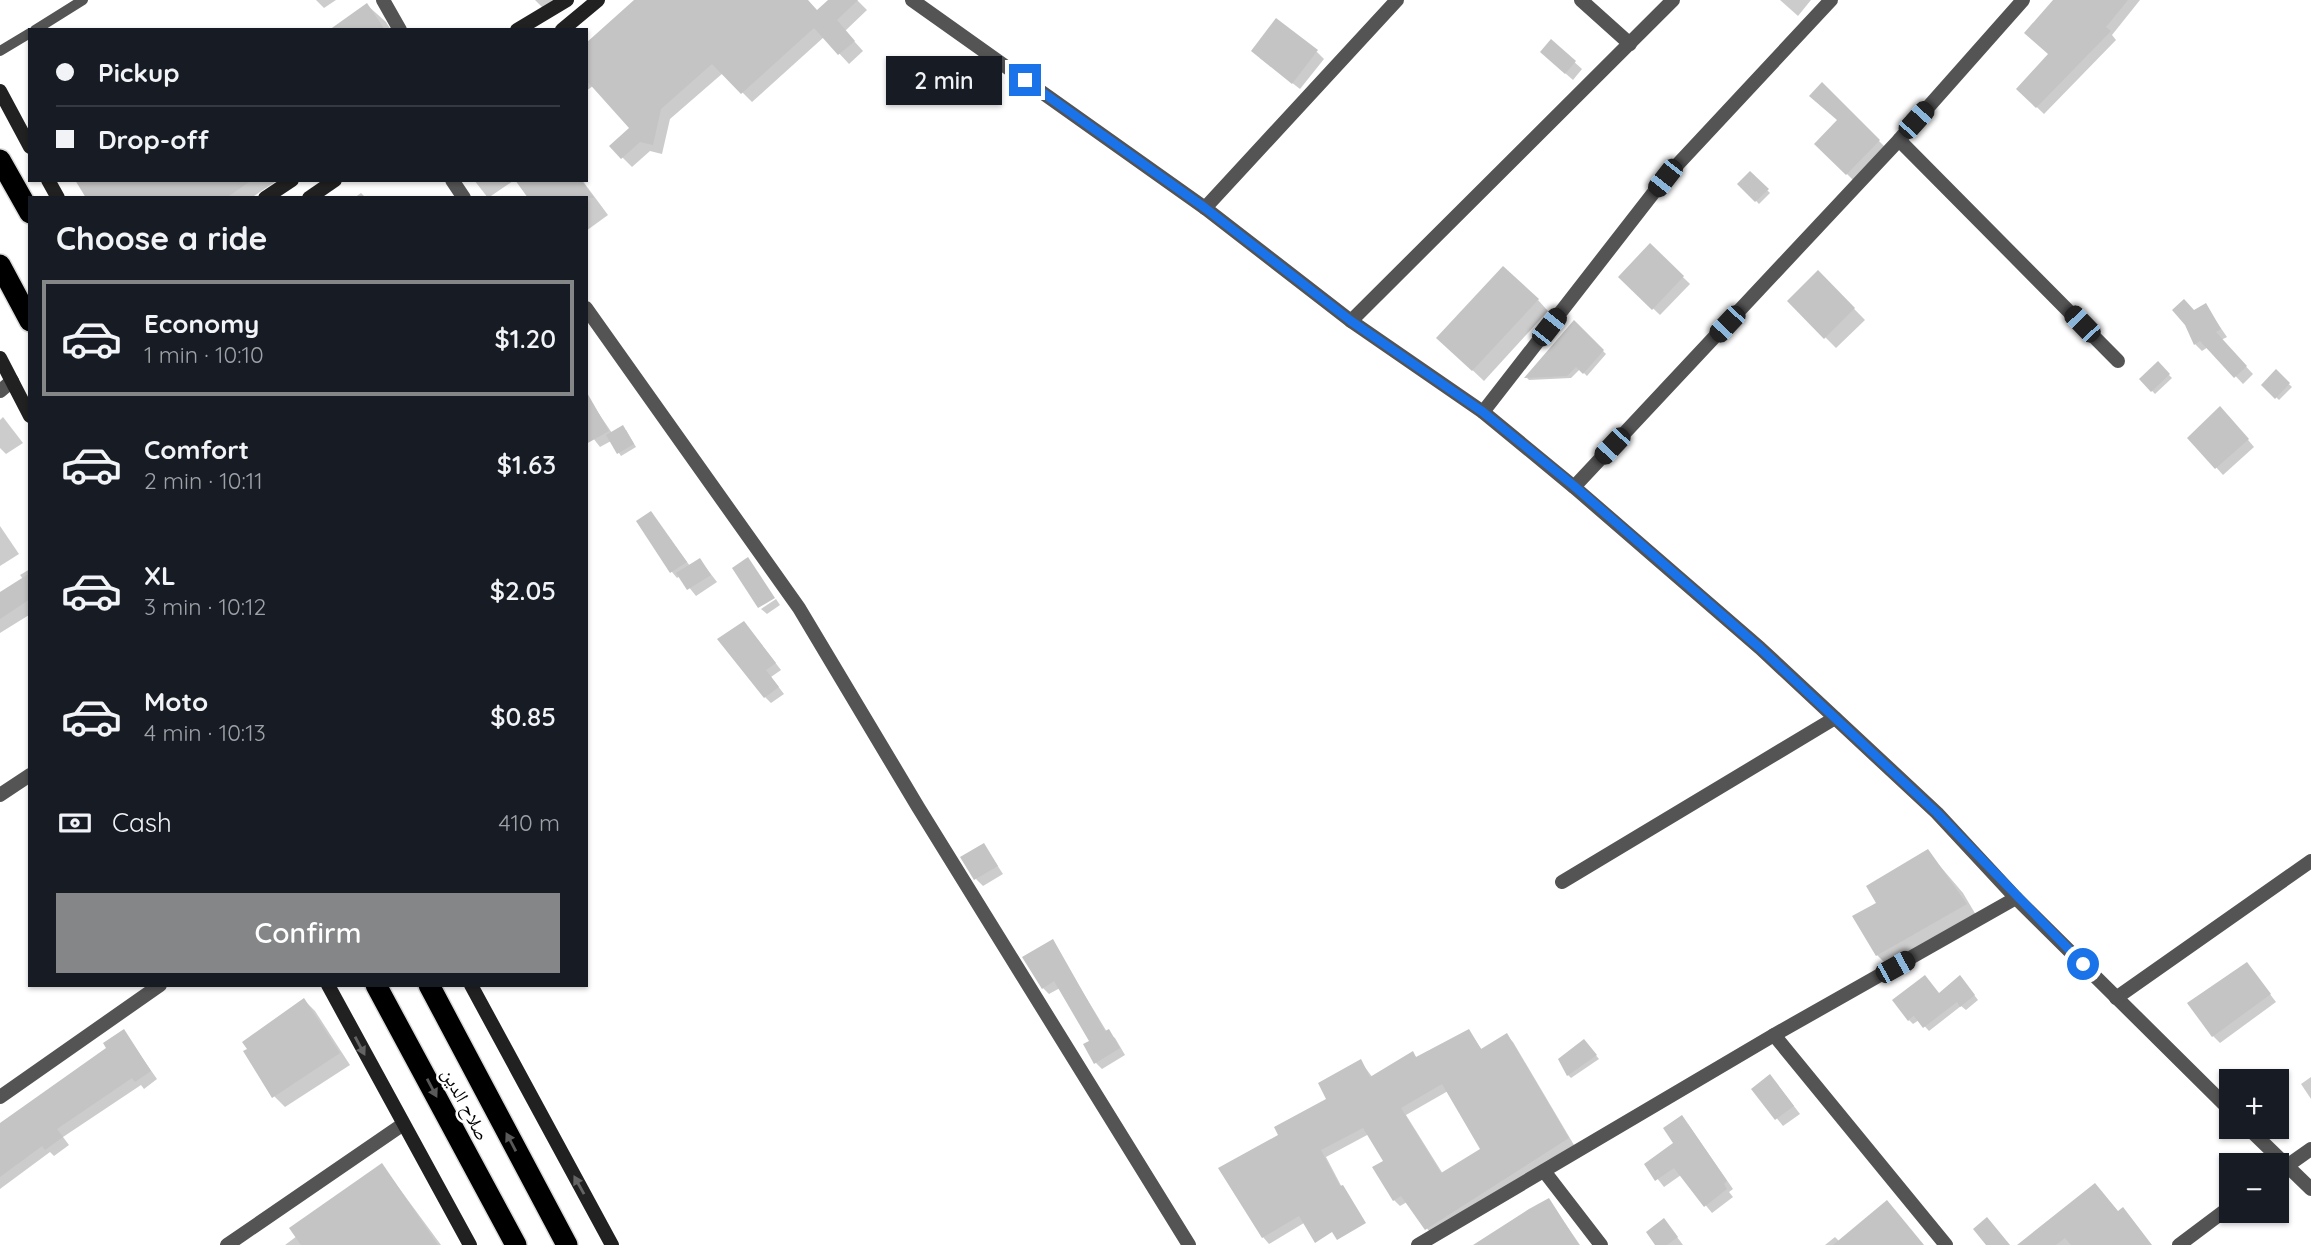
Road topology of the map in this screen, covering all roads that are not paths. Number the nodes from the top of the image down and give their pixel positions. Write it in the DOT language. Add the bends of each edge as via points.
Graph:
graph roads {
  1 [pos="83,0"];
  2 [pos="383,0"];
  3 [pos="567,0"];
  4 [pos="598,0"];
  5 [pos="912,0"];
  6 [pos="1397,0"];
  7 [pos="1581,0"];
  8 [pos="1673,0"];
  9 [pos="1831,0"];
  10 [pos="2022,0"];
  11 [pos="37,28"];
  12 [pos="399,28"];
  13 [pos="520,28"];
  14 [pos="564,28"];
  15 [pos="28,34"];
  16 [pos="1630,44"];
  17 [pos="0,51"];
  18 [pos="0,91"];
  19 [pos="1899,140"];
  20 [pos="28,144"];
  21 [pos="0,160"];
  22 [pos="289,182"];
  23 [pos="332,182"];
  24 [pos="268,196"];
  25 [pos="312,196"];
  26 [pos="1205,208"];
  27 [pos="28,209"];
  28 [pos="0,265"];
  29 [pos="588,311"];
  30 [pos="28,317"];
  31 [pos="1351,321"];
  32 [pos="0,358"];
  33 [pos="2118,361"];
  34 [pos="12,381"];
  35 [pos="0,391"];
  36 [pos="28,412"];
  37 [pos="1483,412"];
  38 [pos="1574,486"];
  39 [pos="1835,718"];
  40 [pos="28,776"];
  41 [pos="0,796"];
  42 [pos="2311,861"];
  43 [pos="1562,881"];
  44 [pos="2016,898"];
  45 [pos="157,987"];
  46 [pos="329,987"];
  47 [pos="377,987"];
  48 [pos="430,987"];
  49 [pos="443,987"];
  50 [pos="472,987"];
  51 [pos="2116,998"];
  52 [pos="440,1007"];
  53 [pos="1774,1035"];
  54 [pos="0,1097"];
  55 [pos="2219,1099"];
  56 [pos="402,1125"];
  57 [pos="2257,1139"];
  58 [pos="2311,1149"];
  59 [pos="2268,1153"];
  60 [pos="2289,1164"];
  61 [pos="1544,1171"];
  62 [pos="2289,1174"];
  63 [pos="2311,1189"];
  64 [pos="2219,1215"];
  65 [pos="227,1245"];
  66 [pos="470,1245"];
  67 [pos="516,1245"];
  68 [pos="567,1245"];
  69 [pos="612,1245"];
  70 [pos="1189,1245"];
  71 [pos="1418,1245"];
  72 [pos="1601,1245"];
  73 [pos="1946,1245"];
  74 [pos="2179,1245"];
  1 -- 11 [label="lane"];
  2 -- 12 [label="street"];
  3 -- 13 [label="street"];
  4 -- 14 [label="street"];
  5 -- 26 [label="street"];
  6 -- 26 [label="street"];
  7 -- 16 [label="street"];
  8 -- 16 [label="street"];
  9 -- 37 [label="street" via="1665,178"];
  10 -- 19 [label="street"];
  15 -- 17 [label="lane"];
  16 -- 31 [label="street"];
  18 -- 20 [label="street"];
  19 -- 33 [label="street"];
  19 -- 38 [label="street"];
  21 -- 27 [label="highway"];
  22 -- 24 [label="street"];
  23 -- 25 [label="street"];
  26 -- 31 [label="street"];
  28 -- 30 [label="highway"];
  29 -- 70 [label="street" via="799,608"];
  31 -- 37 [label="street"];
  32 -- 34 [label="street"];
  34 -- 35 [label="street"];
  34 -- 36 [label="street"];
  37 -- 38 [label="street"];
  38 -- 39 [label="street"];
  39 -- 43 [label="street"];
  39 -- 44 [label="street" via="1937,813"];
  40 -- 41 [label="street"];
  42 -- 51 [label="street"];
  44 -- 51 [label="street"];
  44 -- 53 [label="street"];
  45 -- 54 [label="street"];
  46 -- 56 [label="street, one-way"];
  47 -- 67 [label="highway, صلاح الدين, one-way"];
  48 -- 52 [label="highway, صلاح الدين"];
  49 -- 52 [label="lane"];
  69 -- 50 [label="street, one-way"];
  51 -- 55 [label="street"];
  68 -- 52 [label="highway, صلاح الدين, one-way"];
  53 -- 61 [label="street"];
  53 -- 73 [label="street"];
  56 -- 65 [label="street"];
  56 -- 66 [label="street"];
  57 -- 59 [label="street"];
  58 -- 60 [label="street"];
  61 -- 71 [label="street"];
  61 -- 72 [label="street"];
  62 -- 63 [label="street"];
  64 -- 74 [label="street"];
}
